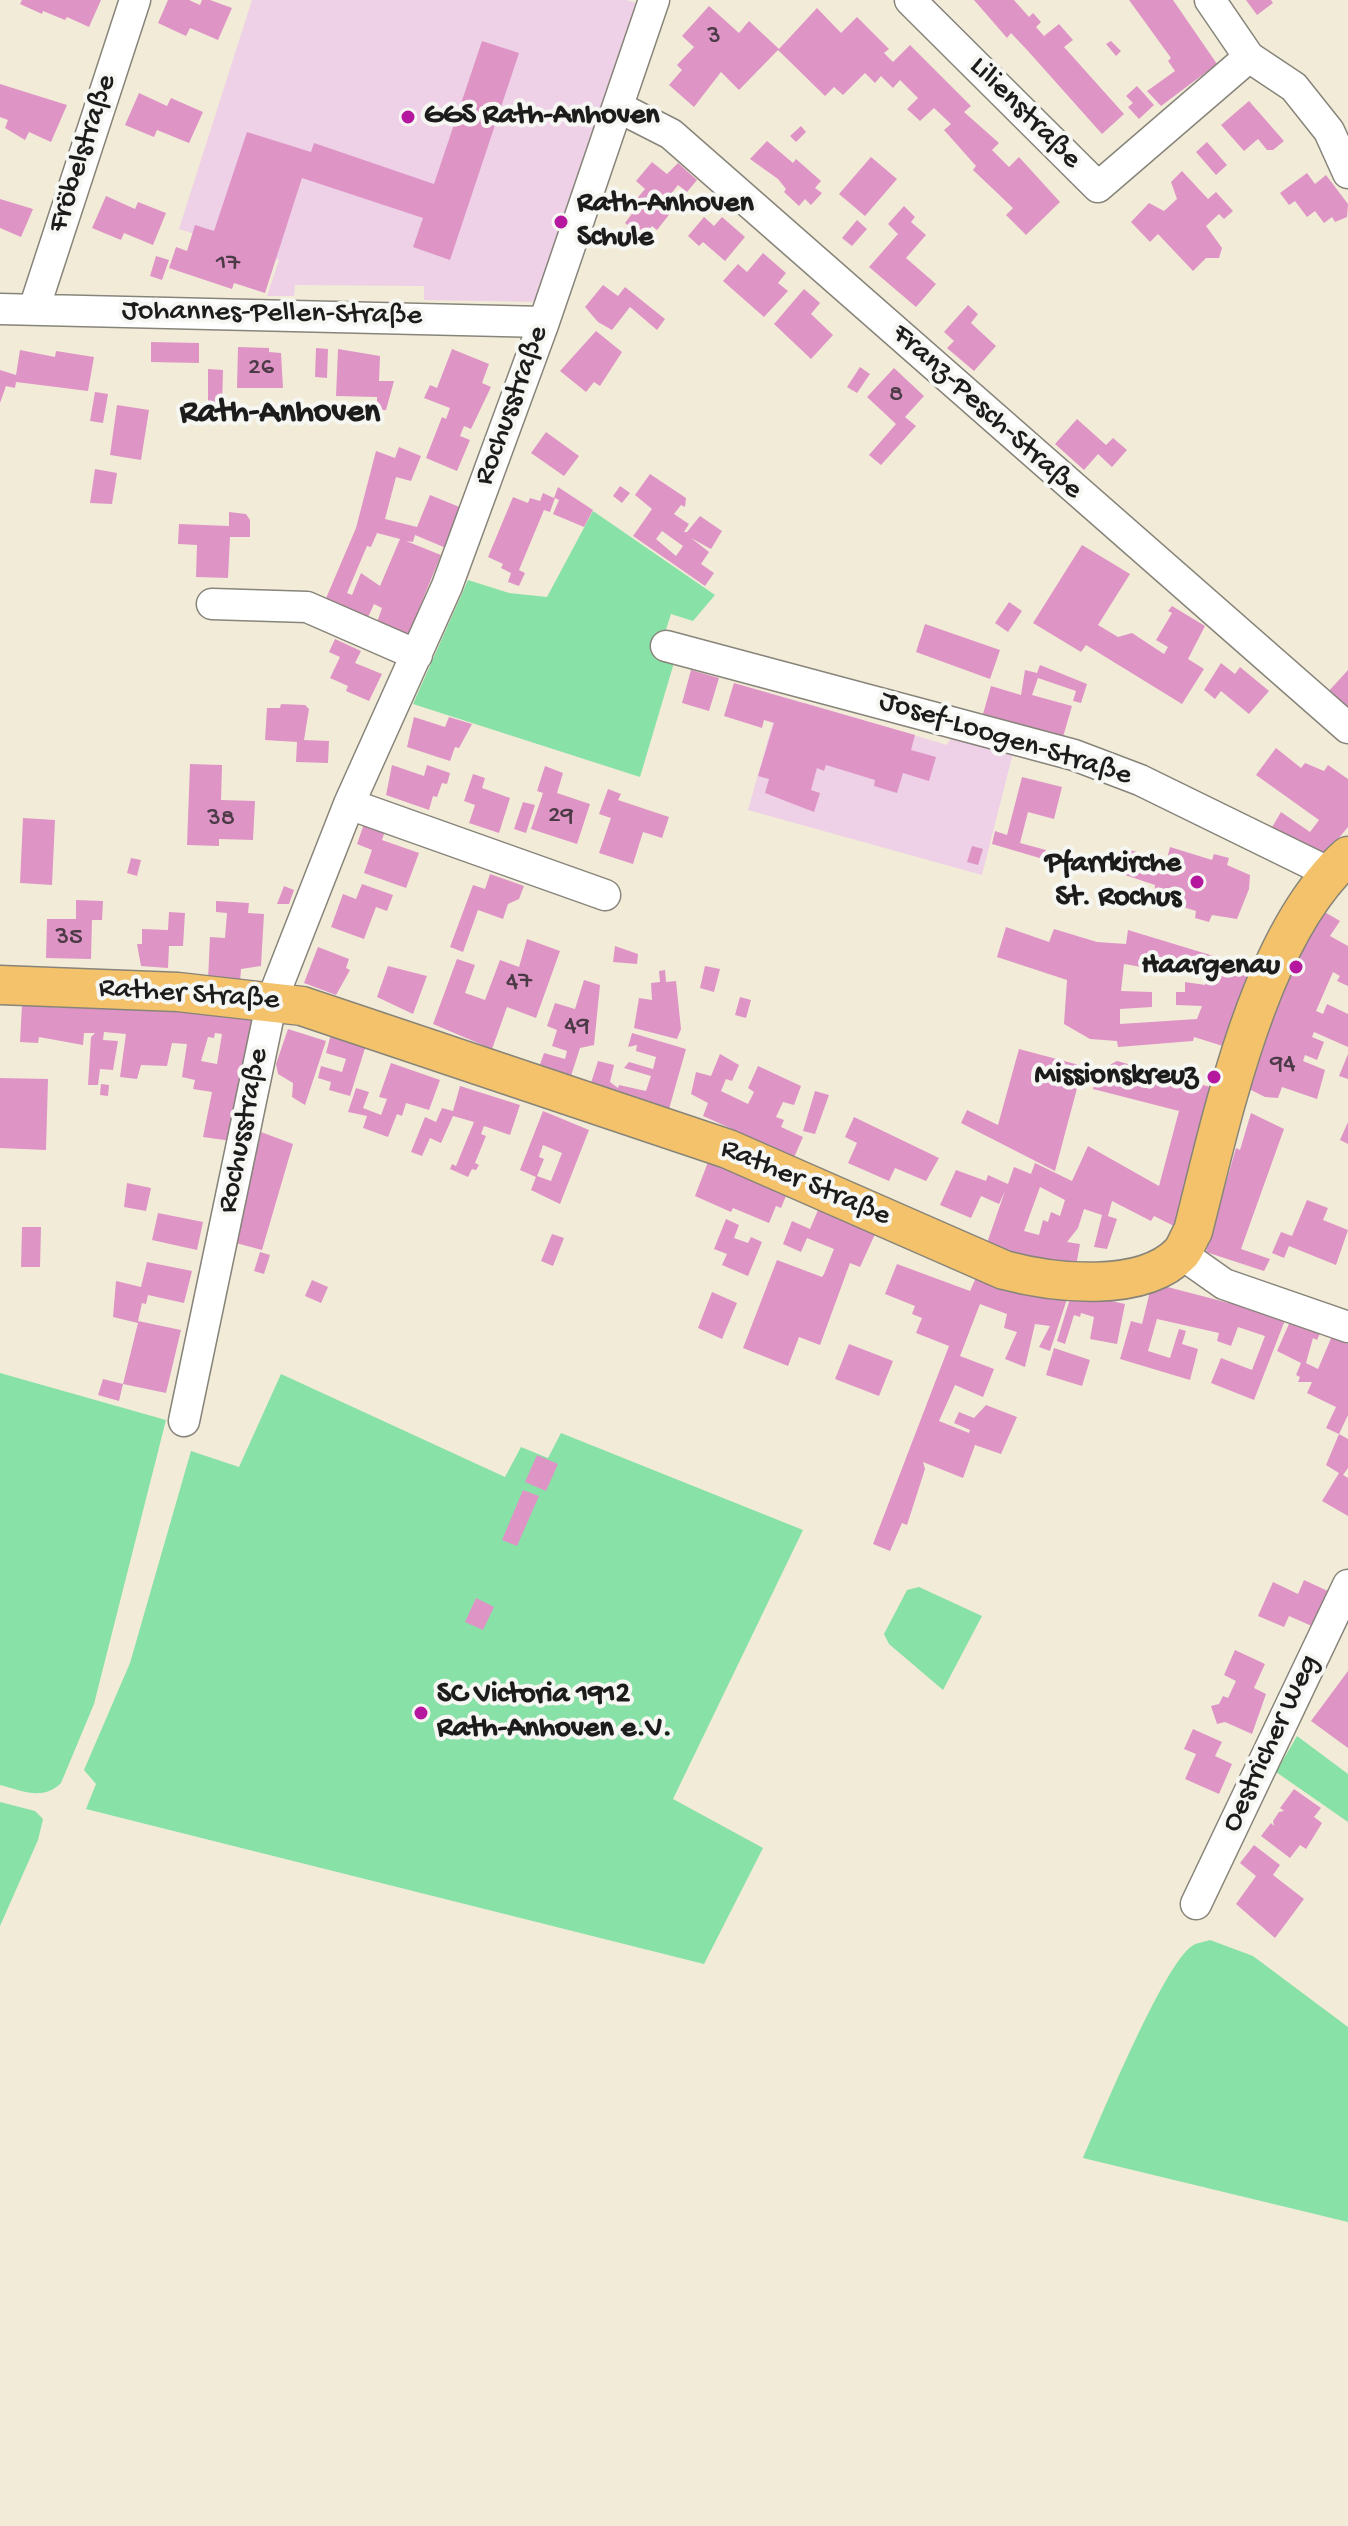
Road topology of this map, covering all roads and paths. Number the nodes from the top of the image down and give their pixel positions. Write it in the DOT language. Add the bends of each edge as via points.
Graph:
graph roads {
  1 [pos="135,0"];
  2 [pos="654,0"];
  3 [pos="910,0"];
  4 [pos="1210,0"];
  5 [pos="1249,57"];
  6 [pos="618,107"];
  7 [pos="1348,173"];
  8 [pos="0,309"];
  9 [pos="34,309"];
  10 [pos="544,322"];
  11 [pos="212,604"];
  12 [pos="666,646"];
  13 [pos="417,655"];
  14 [pos="1348,728"];
  15 [pos="349,804"];
  16 [pos="1339,864"];
  17 [pos="605,895"];
  18 [pos="0,985"];
  19 [pos="272,1000"];
  20 [pos="1180,1253"];
  21 [pos="1348,1327"];
  22 [pos="184,1421"];
  23 [pos="1348,1585"];
  24 [pos="1196,1904"];
  1 -- 9 [label="street, Fröbelstraße"];
  2 -- 6 [label="street, Rochusstraße"];
  3 -- 5 [label="street, Lilienstraße" via="1098,187"];
  4 -- 5 [label="street"];
  5 -- 7 [label="street" via="1294,87 1329,131"];
  6 -- 10 [label="street, Rochusstraße"];
  6 -- 14 [label="street, Franz-Pesch-Straße" via="671,134"];
  8 -- 9 [label="street, Johannes-Pellen-Straße"];
  9 -- 10 [label="street, Johannes-Pellen-Straße"];
  10 -- 13 [label="street, Rochusstraße"];
  11 -- 13 [label="street" via="307,607"];
  12 -- 16 [label="street, Josef-Loogen-Straße" via="1074,755"];
  13 -- 15 [label="street, Rochusstraße"];
  15 -- 17 [label="street"];
  15 -- 19 [label="street, Rochusstraße"];
  16 -- 20 [label="main road" via="1284,943 1248,1027 1193,1231"];
  18 -- 19 [label="main road, Rather Straße"];
  19 -- 20 [label="main road, Rather Straße" via="728,1149 1004,1270 1067,1282 1133,1277"];
  19 -- 22 [label="street, Rochusstraße"];
  20 -- 21 [label="street" via="1224,1284"];
  23 -- 24 [label="street, Oestricher Weg"];
}
